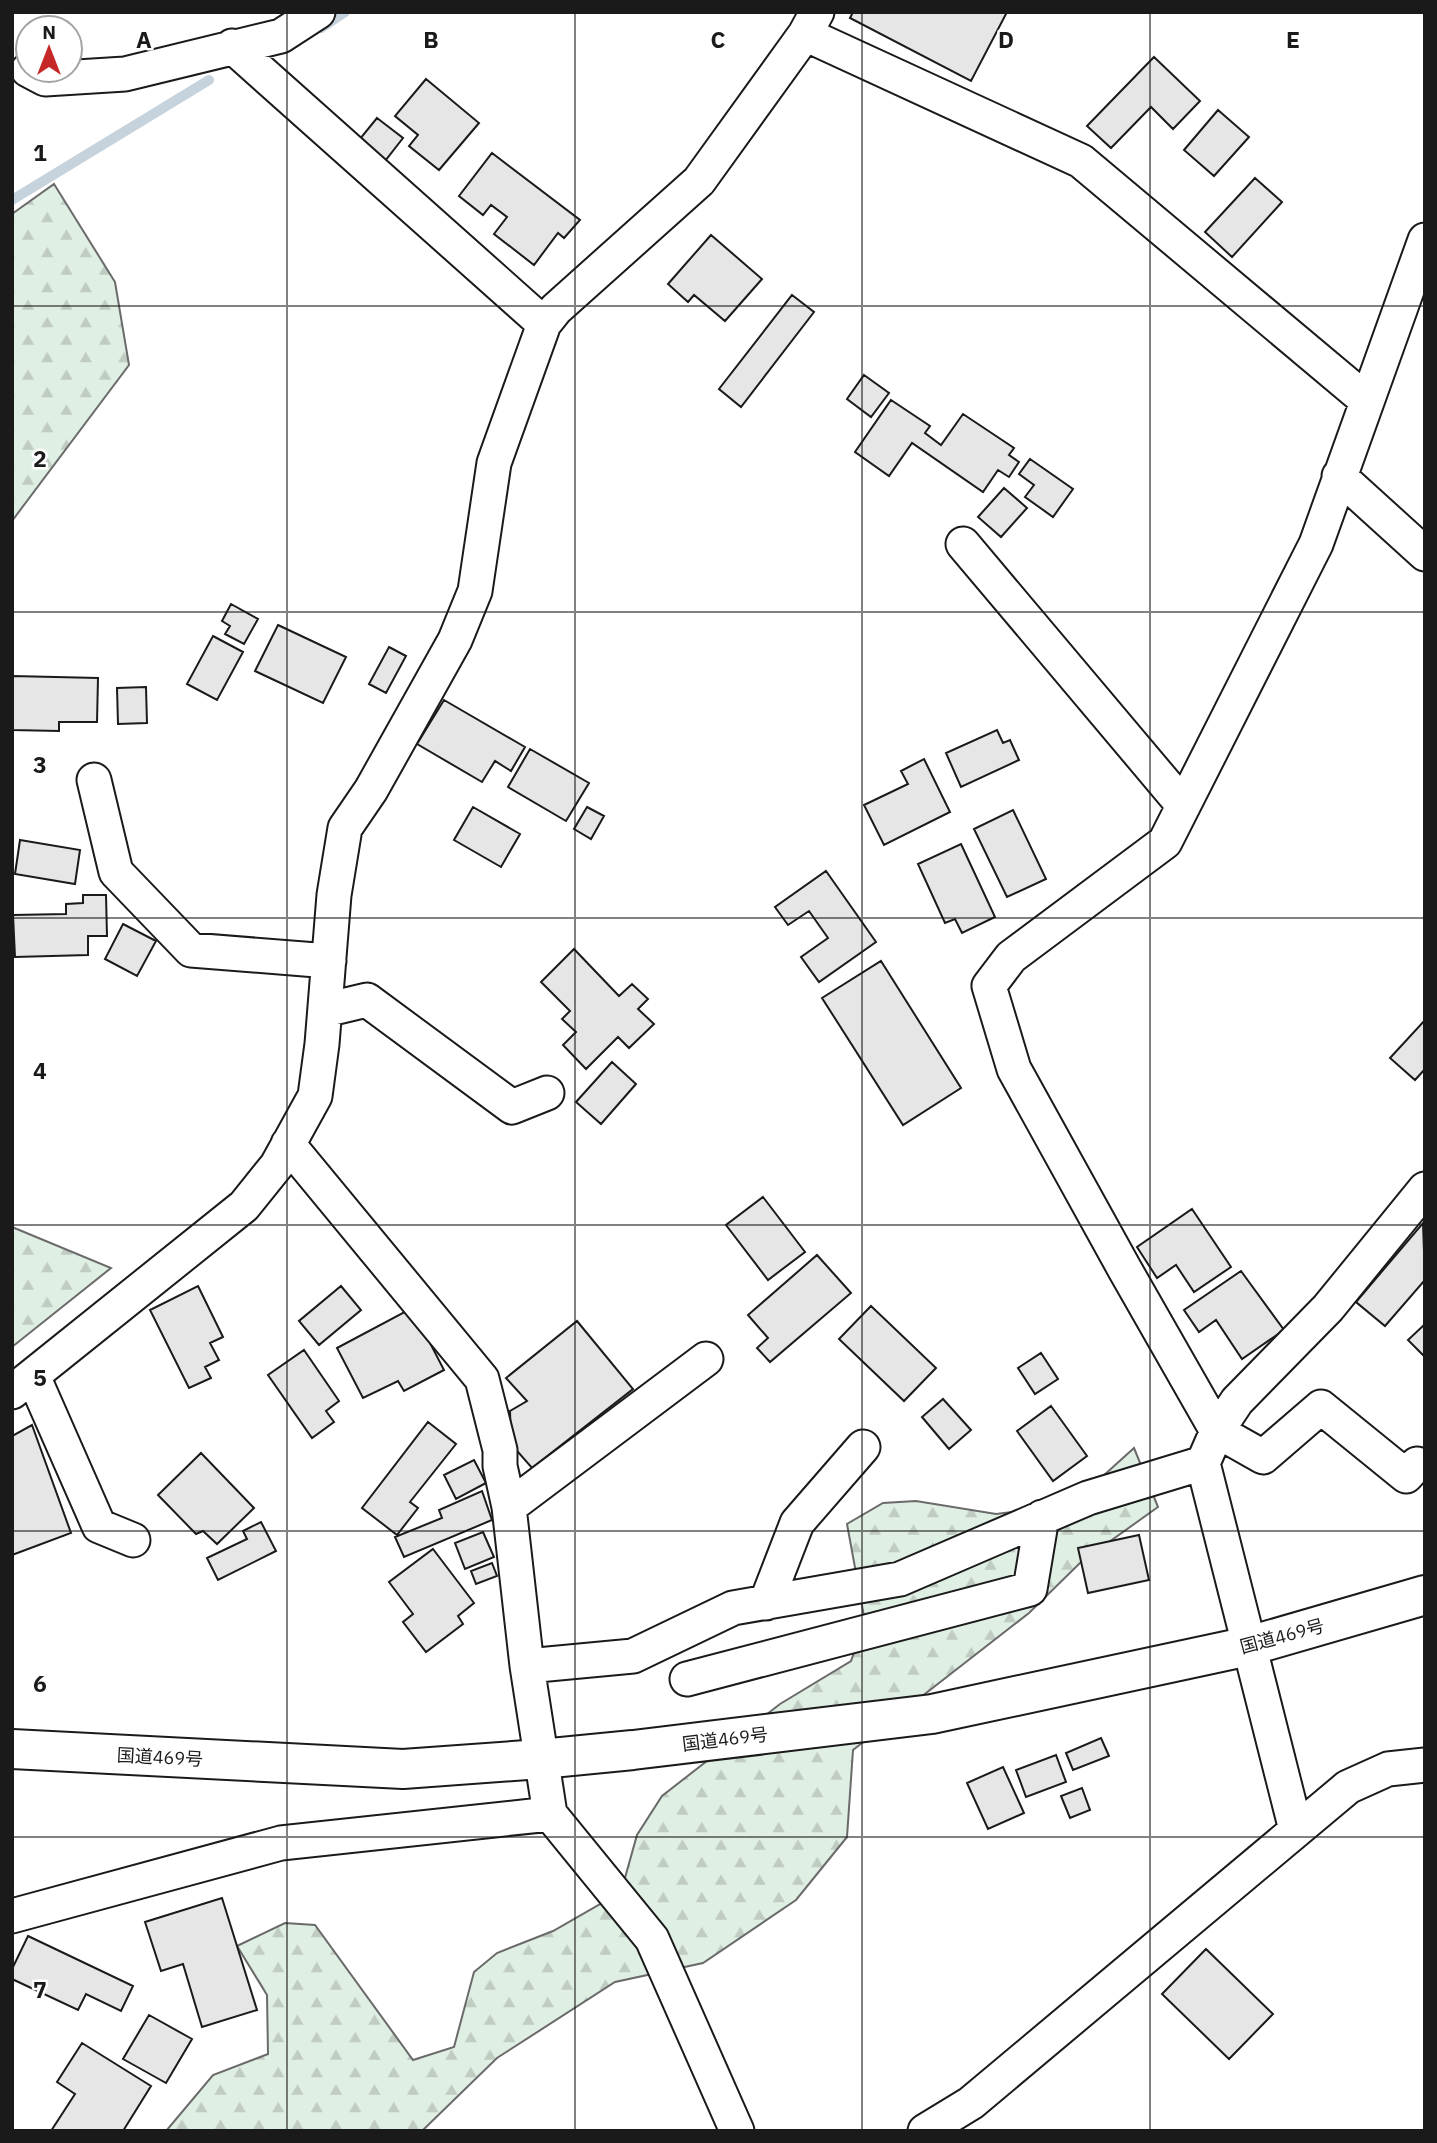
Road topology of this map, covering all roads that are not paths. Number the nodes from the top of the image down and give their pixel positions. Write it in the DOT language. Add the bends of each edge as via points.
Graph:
graph roads {
  1 [pos="318,12"];
  2 [pos="811,23"];
  3 [pos="232,46"];
  4 [pos="84,77"];
  5 [pos="1425,240"];
  6 [pos="544,324"];
  7 [pos="1366,400"];
  8 [pos="1339,476"];
  9 [pos="963,544"];
  10 [pos="1425,554"];
  11 [pos="94,780"];
  12 [pos="1183,805"];
  13 [pos="329,961"];
  14 [pos="325,1010"];
  15 [pos="547,1093"];
  16 [pos="288,1144"];
  17 [pos="1425,1189"];
  18 [pos="706,1359"];
  19 [pos="23,1384"];
  20 [pos="1217,1432"];
  21 [pos="863,1447"];
  22 [pos="1203,1463"];
  23 [pos="1417,1464"];
  24 [pos="509,1507"];
  25 [pos="1042,1517"];
  26 [pos="133,1540"];
  27 [pos="1425,1595"];
  28 [pos="766,1603"];
  29 [pos="1249,1646"];
  30 [pos="527,1666"];
  31 [pos="687,1679"];
  32 [pos="12,1749"];
  33 [pos="541,1759"];
  34 [pos="1425,1765"];
  35 [pos="550,1815"];
  36 [pos="1296,1830"];
  37 [pos="12,1916"];
  38 [pos="737,2131"];
  39 [pos="925,2131"];
  1 -- 3 [label="street" via="281,36"];
  2 -- 6 [label="street" via="699,181"];
  2 -- 7 [label="street" via="1081,160"];
  3 -- 4 [label="street" via="125,74"];
  3 -- 6 [label="street"];
  5 -- 7 [label="street"];
  6 -- 13 [label="street" via="494,463 475,591 449,651 345,828"];
  7 -- 8 [label="street"];
  8 -- 10 [label="street"];
  8 -- 12 [label="street" via="1316,544"];
  9 -- 12 [label="street"];
  11 -- 13 [label="street" via="116,872 191,950"];
  12 -- 20 [label="street" via="1165,842 1011,957 989,986 1014,1069"];
  13 -- 14 [label="street"];
  14 -- 15 [label="street" via="367,1000 512,1107"];
  14 -- 16 [label="street" via="315,1096"];
  16 -- 19 [label="street" via="244,1206"];
  16 -- 24 [label="street" via="482,1379"];
  17 -- 20 [label="street" via="1328,1308 1237,1401"];
  18 -- 24 [label="street"];
  19 -- 26 [label="street" via="99,1526"];
  20 -- 22 [label="street"];
  20 -- 23 [label="street" via="1263,1457 1321,1407 1406,1476"];
  21 -- 28 [label="street" via="797,1523"];
  22 -- 25 [label="street" via="1088,1497"];
  22 -- 29 [label="street"];
  24 -- 30 [label="street"];
  25 -- 28 [label="street" via="900,1579"];
  25 -- 31 [label="street" via="1030,1589"];
  27 -- 29 [label="highway, 国道469号"];
  28 -- 30 [label="street" via="733,1608 633,1656"];
  29 -- 33 [label="highway, 国道469号" via="932,1714"];
  29 -- 36 [label="street"];
  30 -- 33 [label="street"];
  32 -- 33 [label="highway, 国道469号" via="403,1769"];
  33 -- 35 [label="street"];
  34 -- 36 [label="street" via="1388,1769 1348,1787"];
  35 -- 37 [label="street" via="281,1843"];
  35 -- 38 [label="street" via="652,1939"];
  36 -- 39 [label="street" via="971,2103"];
}
